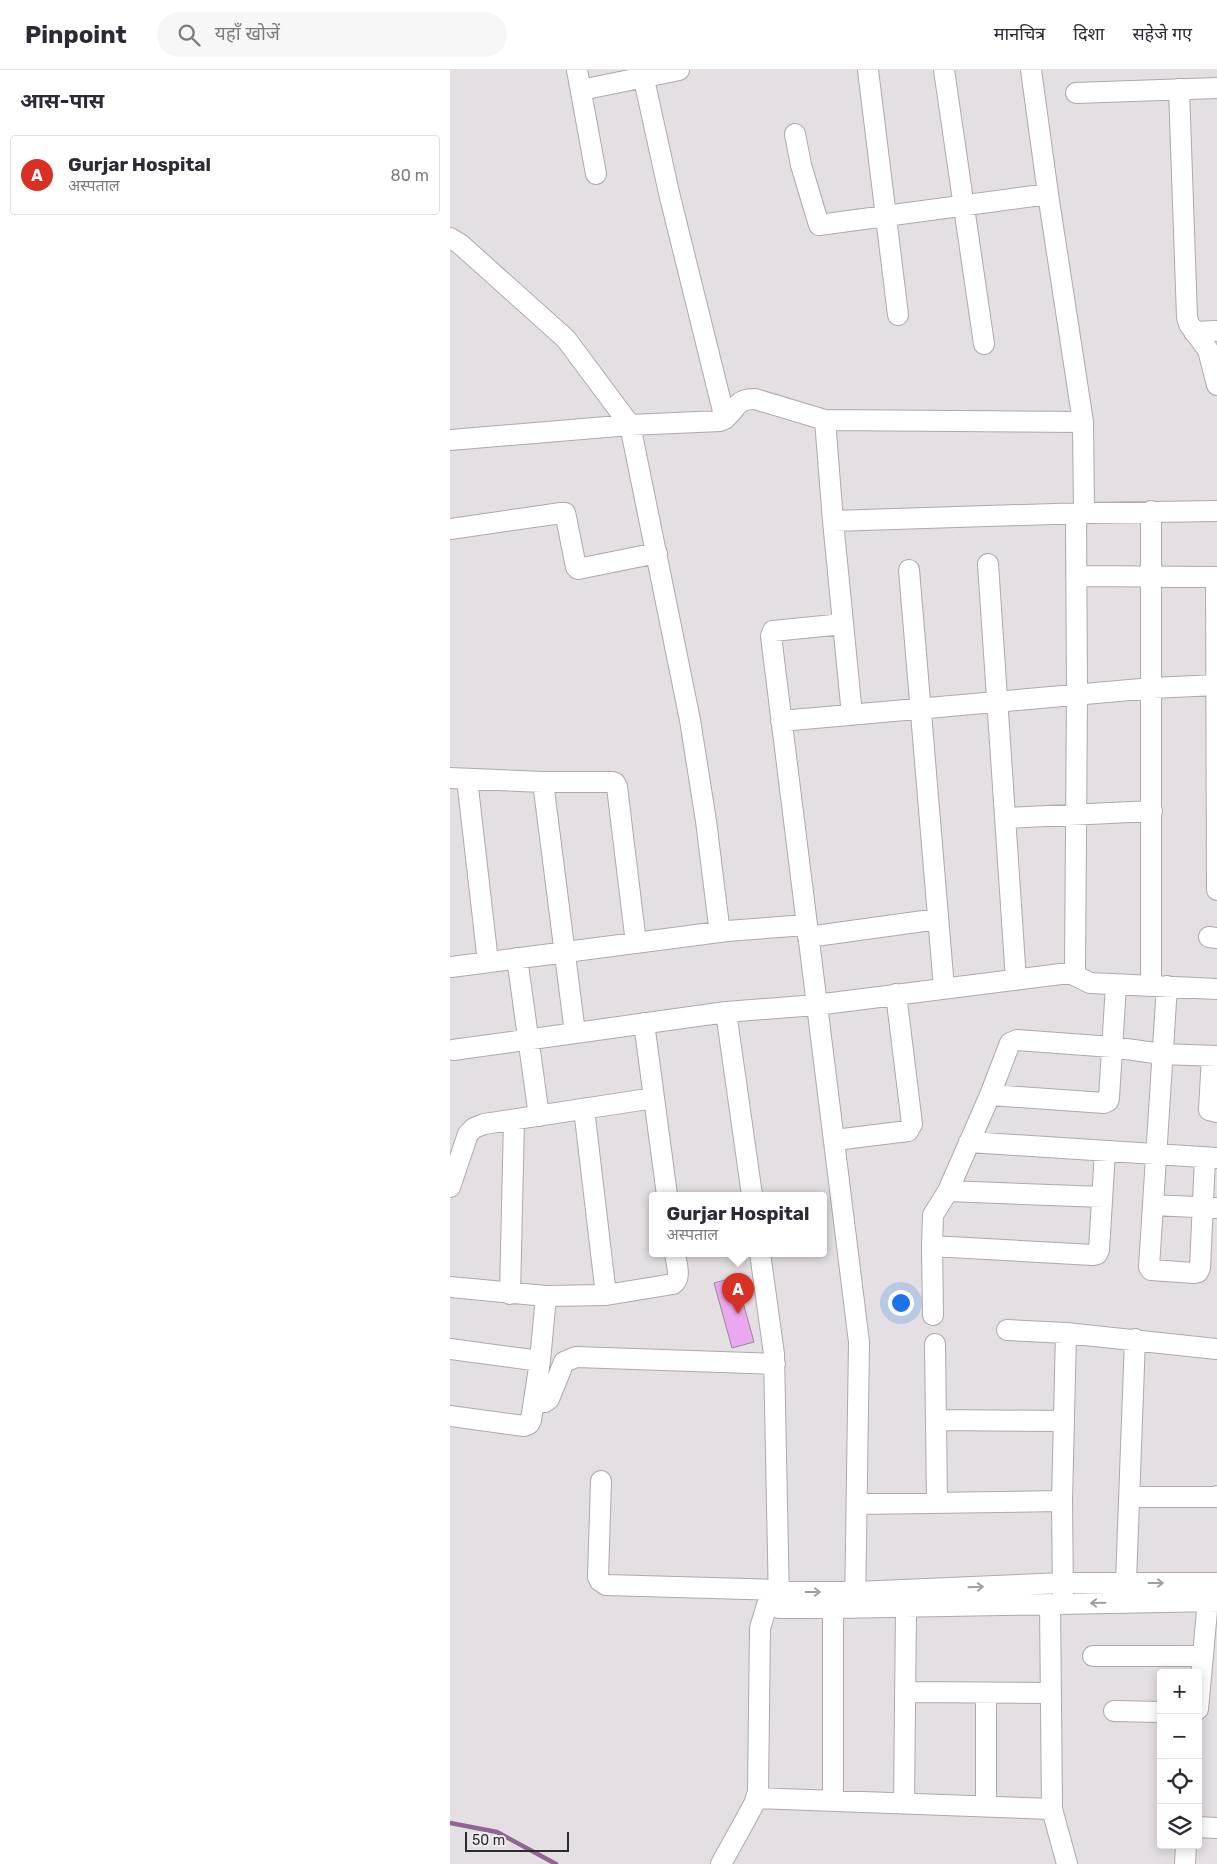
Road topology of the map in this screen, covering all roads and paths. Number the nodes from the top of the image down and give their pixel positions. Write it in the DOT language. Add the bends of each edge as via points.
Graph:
graph roads {
  1 [pos="577,70"];
  2 [pos="679,70"];
  3 [pos="868,70"];
  4 [pos="944,70"];
  5 [pos="1030,70"];
  6 [pos="643,74"];
  7 [pos="1217,88"];
  8 [pos="1179,89"];
  9 [pos="581,90"];
  10 [pos="1076,93"];
  11 [pos="795,134"];
  12 [pos="596,174"];
  13 [pos="1048,194"];
  14 [pos="965,204"];
  15 [pos="886,215"];
  16 [pos="450,238"];
  17 [pos="898,315"];
  18 [pos="1217,331"];
  19 [pos="1194,332"];
  20 [pos="984,344"];
  21 [pos="1217,385"];
  22 [pos="725,419"];
  23 [pos="825,420"];
  24 [pos="1083,422"];
  25 [pos="630,425"];
  26 [pos="450,440"];
  27 [pos="1152,511"];
  28 [pos="1217,511"];
  29 [pos="1080,513"];
  30 [pos="833,521"];
  31 [pos="450,529"];
  32 [pos="657,553"];
  33 [pos="988,564"];
  34 [pos="909,570"];
  35 [pos="1076,576"];
  36 [pos="1152,576"];
  37 [pos="1216,576"];
  38 [pos="843,624"];
  39 [pos="1217,684"];
  40 [pos="1152,688"];
  41 [pos="1077,694"];
  42 [pos="998,701"];
  43 [pos="921,708"];
  44 [pos="852,715"];
  45 [pos="781,721"];
  46 [pos="458,778"];
  47 [pos="543,782"];
  48 [pos="1152,811"];
  49 [pos="1076,816"];
  50 [pos="1006,818"];
  51 [pos="1217,890"];
  52 [pos="938,919"];
  53 [pos="727,931"];
  54 [pos="807,931"];
  55 [pos="636,943"];
  56 [pos="565,952"];
  57 [pos="517,958"];
  58 [pos="488,962"];
  59 [pos="451,967"];
  60 [pos="1076,976"];
  61 [pos="1016,980"];
  62 [pos="1157,980"];
  63 [pos="1116,985"];
  64 [pos="944,988"];
  65 [pos="1217,989"];
  66 [pos="896,994"];
  67 [pos="816,1005"];
  68 [pos="726,1012"];
  69 [pos="644,1023"];
  70 [pos="575,1033"];
  71 [pos="529,1039"];
  72 [pos="1112,1047"];
  73 [pos="453,1050"];
  74 [pos="1162,1054"];
  75 [pos="1214,1056"];
  76 [pos="990,1095"];
  77 [pos="654,1098"];
  78 [pos="584,1109"];
  79 [pos="1217,1112"];
  80 [pos="539,1116"];
  81 [pos="514,1120"];
  82 [pos="835,1140"];
  83 [pos="969,1142"];
  84 [pos="1105,1151"];
  85 [pos="1156,1155"];
  86 [pos="1211,1158"];
  87 [pos="450,1187"];
  88 [pos="948,1191"];
  89 [pos="667,1192"];
  90 [pos="752,1192"];
  91 [pos="1102,1197"];
  92 [pos="1153,1205"];
  93 [pos="1210,1208"];
  94 [pos="932,1246"];
  95 [pos="675,1257"];
  96 [pos="761,1257"];
  97 [pos="450,1287"];
  98 [pos="510,1294"];
  99 [pos="606,1295"];
  100 [pos="546,1296"];
  101 [pos="934,1315"];
  102 [pos="1007,1330"];
  103 [pos="1066,1333"];
  104 [pos="1135,1340"];
  105 [pos="935,1344"];
  106 [pos="450,1349"];
  107 [pos="1217,1349"];
  108 [pos="540,1361"];
  109 [pos="775,1364"];
  110 [pos="534,1401"];
  111 [pos="450,1416"];
  112 [pos="936,1420"];
  113 [pos="1064,1421"];
  114 [pos="601,1481"];
  115 [pos="1217,1496"];
  116 [pos="1129,1497"];
  117 [pos="1062,1501"];
  118 [pos="937,1503"];
  119 [pos="857,1504"];
  120 [pos="1126,1582"];
  121 [pos="1063,1584"];
  122 [pos="1213,1592"];
  123 [pos="776,1598"];
  124 [pos="856,1600"];
  125 [pos="1057,1604"];
  126 [pos="906,1607"];
  127 [pos="833,1608"];
  128 [pos="1093,1656"];
  129 [pos="1203,1656"];
  130 [pos="1202,1669"];
  131 [pos="905,1692"];
  132 [pos="986,1693"];
  133 [pos="1051,1693"];
  134 [pos="1114,1711"];
  135 [pos="1157,1712"];
  136 [pos="757,1798"];
  137 [pos="833,1801"];
  138 [pos="904,1804"];
  139 [pos="986,1807"];
  140 [pos="1052,1809"];
  141 [pos="1202,1827"];
  142 [pos="1217,1828"];
  143 [pos="1186,1849"];
  144 [pos="721,1864"];
  145 [pos="1067,1864"];
  146 [pos="1186,1864"];
  1 -- 9 [label="street"];
  2 -- 6 [label="street"];
  3 -- 15 [label="street"];
  4 -- 14 [label="street"];
  5 -- 13 [label="street"];
  6 -- 9 [label="street"];
  6 -- 22 [label="street"];
  7 -- 8 [label="street"];
  8 -- 10 [label="street"];
  8 -- 19 [label="street" via="1187,317"];
  9 -- 12 [label="street"];
  11 -- 15 [label="street" via="819,224"];
  13 -- 14 [label="street"];
  13 -- 24 [label="street"];
  14 -- 15 [label="street"];
  14 -- 20 [label="street"];
  15 -- 17 [label="street"];
  16 -- 25 [label="street" via="566,339"];
  18 -- 19 [label="street"];
  19 -- 21 [label="street" via="1208,350"];
  22 -- 23 [label="street" via="739,402 755,399"];
  22 -- 25 [label="street"];
  23 -- 24 [label="street"];
  23 -- 30 [label="street"];
  24 -- 29 [label="street"];
  25 -- 26 [label="street"];
  25 -- 32 [label="street"];
  27 -- 28 [label="street"];
  27 -- 29 [label="street"];
  27 -- 36 [label="street"];
  29 -- 30 [label="street"];
  29 -- 35 [label="street"];
  30 -- 38 [label="street"];
  31 -- 32 [label="street" via="561,513 566,517 578,569"];
  32 -- 53 [label="street" via="690,720 719,926"];
  33 -- 42 [label="street"];
  34 -- 43 [label="street"];
  35 -- 36 [label="street"];
  35 -- 41 [label="street"];
  36 -- 37 [label="street"];
  36 -- 40 [label="street"];
  37 -- 39 [label="street"];
  38 -- 44 [label="street"];
  38 -- 45 [label="street" via="771,633"];
  39 -- 40 [label="street"];
  39 -- 51 [label="street"];
  40 -- 41 [label="street"];
  40 -- 48 [label="street"];
  41 -- 42 [label="street"];
  41 -- 49 [label="street"];
  42 -- 43 [label="street"];
  42 -- 50 [label="street"];
  43 -- 44 [label="street"];
  43 -- 52 [label="street"];
  44 -- 45 [label="street"];
  45 -- 54 [label="street"];
  46 -- 47 [label="street"];
  46 -- 58 [label="street"];
  47 -- 55 [label="street" via="615,783"];
  47 -- 56 [label="street"];
  48 -- 49 [label="street"];
  48 -- 62 [label="street" via="1152,941"];
  49 -- 50 [label="street"];
  49 -- 60 [label="street"];
  50 -- 61 [label="street"];
  52 -- 54 [label="street"];
  52 -- 64 [label="street"];
  53 -- 54 [label="street"];
  53 -- 55 [label="street"];
  54 -- 67 [label="street"];
  55 -- 56 [label="street"];
  56 -- 57 [label="street"];
  56 -- 70 [label="street"];
  57 -- 58 [label="street"];
  57 -- 71 [label="street"];
  58 -- 59 [label="street"];
  60 -- 61 [label="street"];
  60 -- 63 [label="street" via="1090,983"];
  61 -- 64 [label="street"];
  62 -- 63 [label="street"];
  62 -- 65 [label="street"];
  62 -- 74 [label="street"];
  63 -- 72 [label="street"];
  64 -- 66 [label="street"];
  66 -- 67 [label="street"];
  66 -- 82 [label="street" via="911,1128"];
  67 -- 68 [label="street"];
  67 -- 82 [label="street"];
  68 -- 69 [label="street"];
  68 -- 90 [label="street"];
  69 -- 70 [label="street"];
  69 -- 77 [label="street"];
  70 -- 71 [label="street"];
  71 -- 73 [label="street"];
  71 -- 80 [label="street"];
  72 -- 74 [label="street"];
  72 -- 76 [label="street" via="1013,1041 1008,1046"];
  72 -- 76 [label="street" via="1108,1102"];
  74 -- 75 [label="street"];
  74 -- 85 [label="street"];
  75 -- 79 [label="street" via="1209,1110"];
  76 -- 83 [label="street"];
  77 -- 78 [label="street"];
  77 -- 89 [label="street"];
  78 -- 80 [label="street"];
  78 -- 99 [label="street"];
  80 -- 81 [label="street"];
  81 -- 87 [label="street" via="484,1124 468,1134"];
  81 -- 98 [label="street"];
  82 -- 119 [label="street" via="858,1342"];
  83 -- 84 [label="street"];
  83 -- 88 [label="street"];
  84 -- 85 [label="street"];
  84 -- 91 [label="street"];
  85 -- 86 [label="street"];
  85 -- 92 [label="street"];
  86 -- 93 [label="street"];
  88 -- 91 [label="street"];
  88 -- 94 [label="street" via="934,1215"];
  91 -- 94 [label="street" via="1098,1254"];
  92 -- 93 [label="street"];
  92 -- 93 [label="street" via="1149,1269 1186,1272 1198,1272 1200,1268"];
  94 -- 101 [label="street"];
  95 -- 99 [label="street" via="677,1282"];
  96 -- 109 [label="street"];
  97 -- 98 [label="street"];
  98 -- 100 [label="street"];
  99 -- 100 [label="street"];
  100 -- 108 [label="street"];
  102 -- 103 [label="street"];
  103 -- 104 [label="street"];
  103 -- 113 [label="street"];
  104 -- 107 [label="street"];
  104 -- 116 [label="street"];
  105 -- 112 [label="street"];
  106 -- 108 [label="street"];
  108 -- 110 [label="street"];
  109 -- 110 [label="street" via="576,1357 564,1362 549,1399"];
  109 -- 123 [label="street"];
  110 -- 111 [label="street" via="531,1420 524,1426"];
  112 -- 113 [label="street"];
  112 -- 118 [label="street"];
  113 -- 117 [label="street"];
  114 -- 123 [label="street" via="600,1581 606,1585"];
  115 -- 116 [label="street"];
  116 -- 120 [label="street"];
  117 -- 118 [label="street"];
  117 -- 121 [label="street"];
  118 -- 119 [label="street"];
  119 -- 124 [label="street"];
  120 -- 121 [label="street"];
  120 -- 122 [label="street, one-way"];
  124 -- 121 [label="street, one-way"];
  121 -- 125 [label="street"];
  122 -- 125 [label="street, one-way"];
  122 -- 129 [label="street"];
  123 -- 124 [label="street, one-way"];
  123 -- 127 [label="street"];
  123 -- 136 [label="street" via="760,1628"];
  124 -- 126 [label="street"];
  124 -- 127 [label="street"];
  125 -- 126 [label="street"];
  125 -- 133 [label="street"];
  126 -- 131 [label="street"];
  127 -- 137 [label="street"];
  128 -- 129 [label="street"];
  129 -- 130 [label="street"];
  131 -- 132 [label="street"];
  131 -- 138 [label="street"];
  132 -- 133 [label="street"];
  132 -- 139 [label="street"];
  133 -- 140 [label="street"];
  134 -- 135 [label="street"];
  136 -- 137 [label="street"];
  136 -- 144 [label="street"];
  137 -- 138 [label="street"];
  138 -- 139 [label="street"];
  139 -- 140 [label="street"];
  140 -- 145 [label="street"];
  141 -- 142 [label="street"];
  143 -- 146 [label="street"];
}
